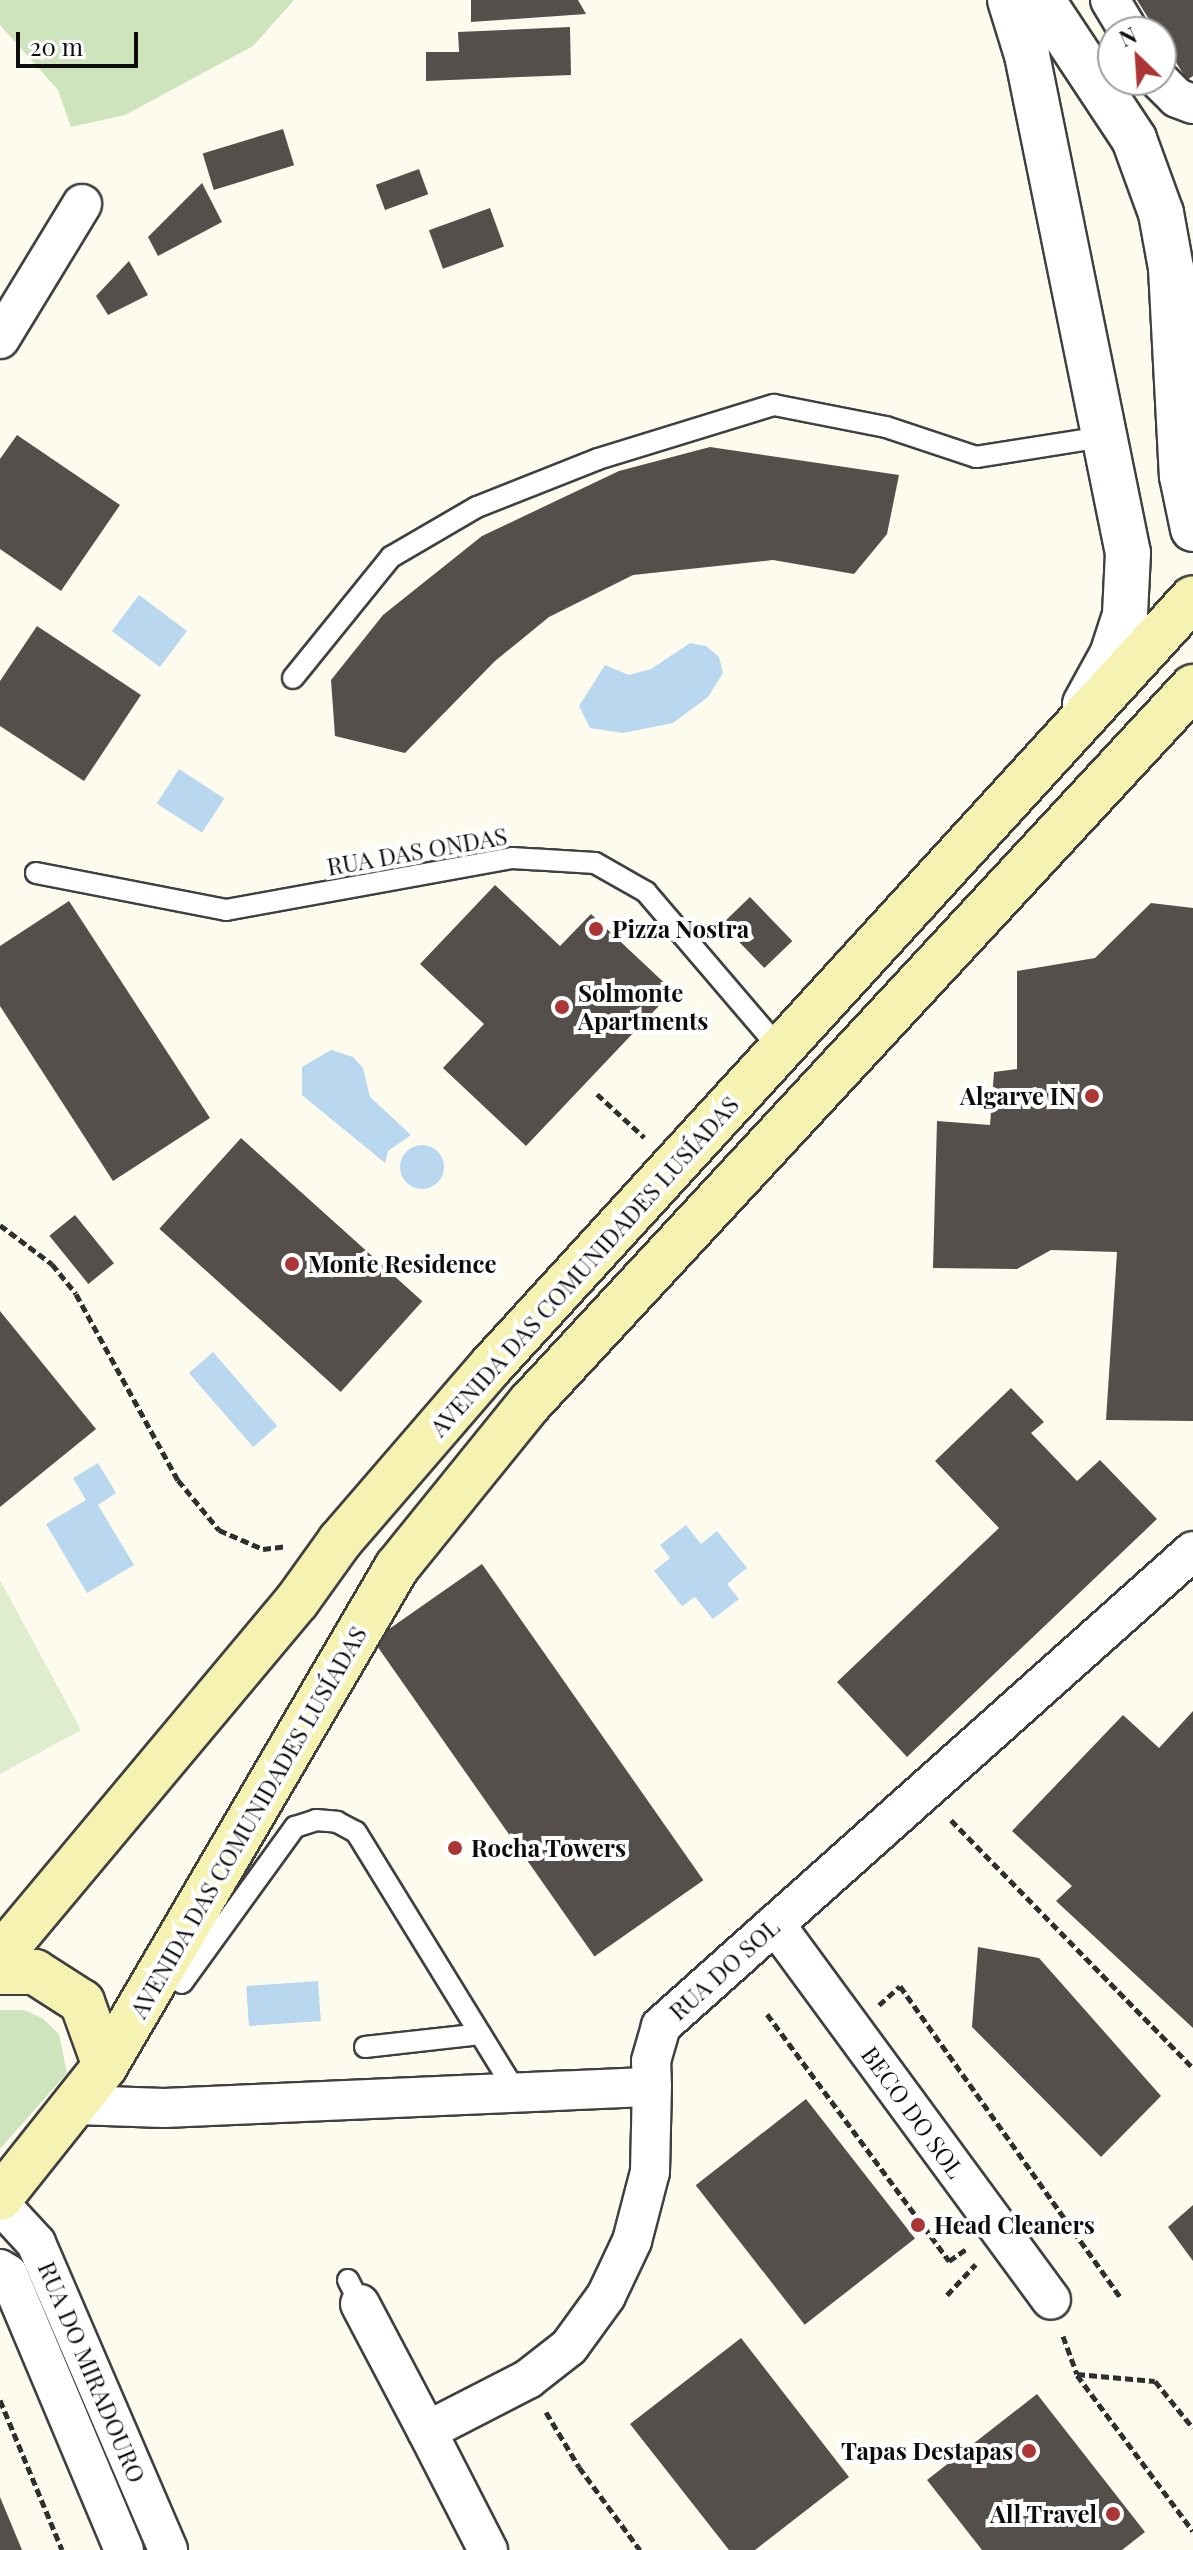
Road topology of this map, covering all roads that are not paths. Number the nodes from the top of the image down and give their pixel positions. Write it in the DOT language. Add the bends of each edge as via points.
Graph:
graph roads {
  1 [pos="1010,0"];
  2 [pos="1042,0"];
  3 [pos="82,204"];
  4 [pos="0,339"];
  5 [pos="1102,437"];
  6 [pos="1193,529"];
  7 [pos="1193,598"];
  8 [pos="293,678"];
  9 [pos="1193,687"];
  10 [pos="1064,740"];
  11 [pos="36,873"];
  12 [pos="780,1049"];
  13 [pos="1193,1551"];
  14 [pos="775,1924"];
  15 [pos="0,1956"];
  16 [pos="0,1972"];
  17 [pos="182,1983"];
  18 [pos="480,2034"];
  19 [pos="365,2047"];
  20 [pos="93,2083"];
  21 [pos="652,2087"];
  22 [pos="516,2092"];
  23 [pos="0,2201"];
  24 [pos="0,2269"];
  25 [pos="354,2292"];
  26 [pos="1051,2300"];
  27 [pos="427,2431"];
  28 [pos="124,2550"];
  29 [pos="168,2550"];
  30 [pos="488,2550"];
  1 -- 5 [label="street" via="1027,55"];
  2 -- 6 [label="street" via="1134,139 1161,213 1171,268 1182,476"];
  3 -- 4 [label="street"];
  5 -- 8 [label="lane" via="976,457 886,427 774,405 598,459 464,514 391,557"];
  5 -- 10 [label="street" via="1128,553 1125,615 1112,655"];
  7 -- 10 [label="main road, AVENIDA DAS COMUNIDADES LUSÍADAS"];
  9 -- 20 [label="main road, AVENIDA DAS COMUNIDADES LUSÍADAS" via="530,1403 397,1567"];
  10 -- 12 [label="main road, AVENIDA DAS COMUNIDADES LUSÍADAS"];
  11 -- 12 [label="lane, RUA DAS ONDAS" via="226,910 512,858 595,863 646,892"];
  12 -- 15 [label="main road, AVENIDA DAS COMUNIDADES LUSÍADAS" via="340,1541 297,1601"];
  13 -- 14 [label="street, RUA DO SOL"];
  14 -- 21 [label="street, RUA DO SOL" via="661,2026 651,2061"];
  14 -- 26 [label="street, BECO DO SOL"];
  16 -- 20 [label="main road" via="35,1972 82,2002"];
  17 -- 18 [label="lane" via="295,1827 316,1820 337,1822 356,1832"];
  18 -- 19 [label="lane"];
  18 -- 22 [label="lane"];
  20 -- 22 [label="street" via="164,2108"];
  20 -- 23 [label="main road, AVENIDA DAS COMUNIDADES LUSÍADAS"];
  21 -- 22 [label="street"];
  21 -- 27 [label="street, RUA DO SOL" via="650,2172 632,2241 606,2296 569,2347 528,2379"];
  23 -- 29 [label="street, RUA DO MIRADOURO" via="36,2243"];
  24 -- 28 [label="street, RUA DO MIRADOURO" via="8,2274"];
  25 -- 27 [label="street"];
  27 -- 30 [label="street"];
}
